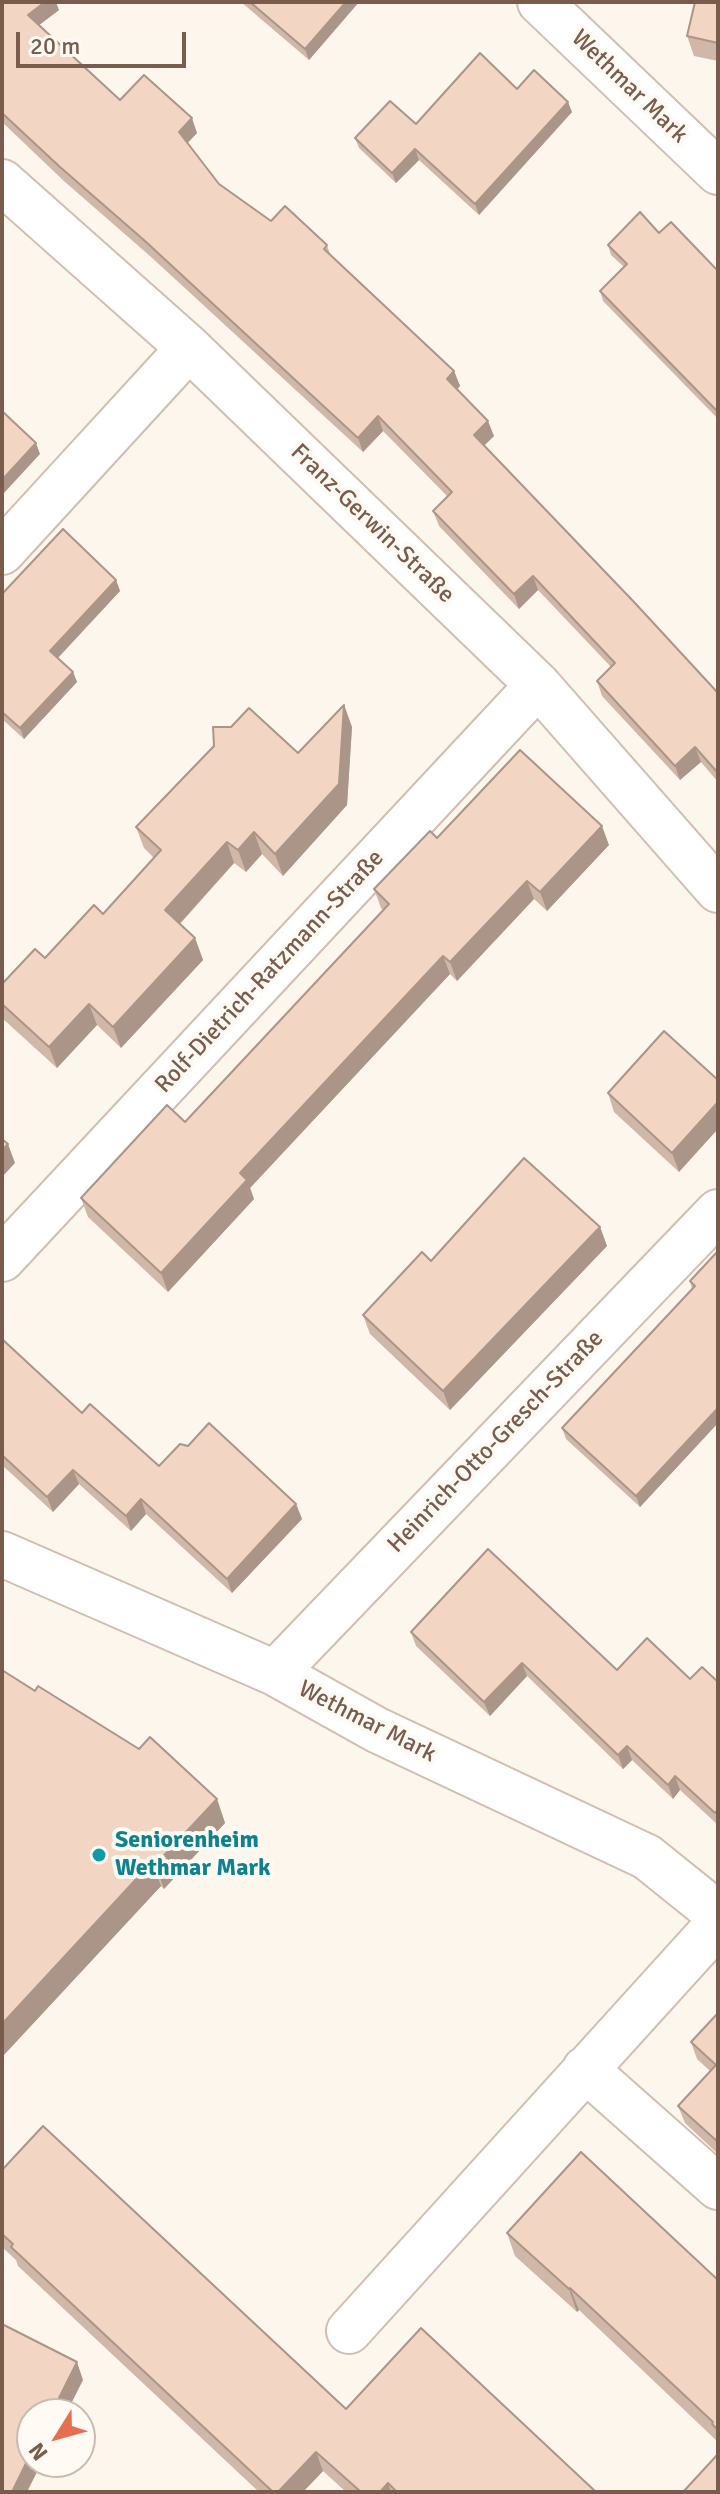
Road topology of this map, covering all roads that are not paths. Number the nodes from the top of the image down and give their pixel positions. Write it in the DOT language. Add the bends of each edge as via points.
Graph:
graph roads {
  1 [pos="540,2"];
  2 [pos="718,172"];
  3 [pos="2,182"];
  4 [pos="189,348"];
  5 [pos="2,552"];
  6 [pos="538,685"];
  7 [pos="718,890"];
  8 [pos="718,1212"];
  9 [pos="2,1259"];
  10 [pos="2,1554"];
  11 [pos="275,1673"];
  12 [pos="718,1914"];
  13 [pos="718,1924"];
  14 [pos="585,2069"];
  15 [pos="718,2187"];
  16 [pos="349,2331"];
  1 -- 2 [label="street, Wethmar Mark"];
  3 -- 4 [label="street, Franz-Gerwin-Straße"];
  4 -- 5 [label="street"];
  4 -- 6 [label="street, Franz-Gerwin-Straße"];
  6 -- 7 [label="street, Franz-Gerwin-Straße"];
  6 -- 9 [label="street, Rolf-Dietrich-Ratzmann-Straße"];
  8 -- 11 [label="street, Heinrich-Otto-Gresch-Straße"];
  10 -- 11 [label="street, Wethmar Mark"];
  11 -- 12 [label="street, Wethmar Mark" via="377,1730 647,1857"];
  13 -- 14 [label="street"];
  14 -- 15 [label="street"];
  14 -- 16 [label="street"];
}
